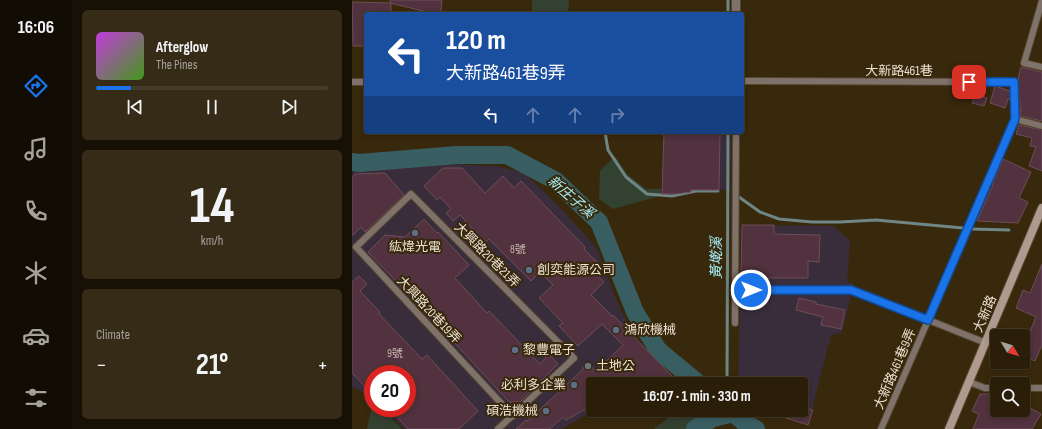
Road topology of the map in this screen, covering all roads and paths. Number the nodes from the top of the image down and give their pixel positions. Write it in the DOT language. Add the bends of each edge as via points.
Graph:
graph roads {
  1 [pos="736,0"];
  2 [pos="1042,1"];
  3 [pos="736,12"];
  4 [pos="1042,67"];
  5 [pos="744,81"];
  6 [pos="352,82"];
  7 [pos="364,82"];
  8 [pos="1015,119"];
  9 [pos="1042,126"];
  10 [pos="736,134"];
  11 [pos="1042,208"];
  12 [pos="384,221"];
  13 [pos="751,290"];
  14 [pos="928,320"];
  15 [pos="735,323"];
  16 [pos="986,342"];
  17 [pos="969,382"];
  18 [pos="990,388"];
  19 [pos="1030,388"];
  20 [pos="1042,388"];
  21 [pos="513,416"];
  22 [pos="498,429"];
  23 [pos="881,429"];
  24 [pos="949,429"];
  1 -- 3 [label="street"];
  2 -- 4 [label="lane" via="1024,63"];
  5 -- 8 [label="lane, 大新路461巷" via="1014,82"];
  6 -- 7 [label="lane"];
  8 -- 9 [label="lane"];
  8 -- 14 [label="lane, 大新路461巷9弄"];
  10 -- 15 [label="lane"];
  11 -- 16 [label="main road, 大新路"];
  12 -- 21 [label="lane, 大興路20巷19弄" via="356,247"];
  12 -- 21 [label="lane, 大興路20巷21弄" via="411,194 574,358"];
  13 -- 14 [label="lane" via="851,290"];
  14 -- 16 [label="lane"];
  14 -- 23 [label="lane, 大新路461巷9弄"];
  16 -- 17 [label="main road, 大新路"];
  17 -- 18 [label="lane"];
  17 -- 24 [label="main road, 大新路"];
  19 -- 20 [label="lane"];
  21 -- 22 [label="lane"];
}
